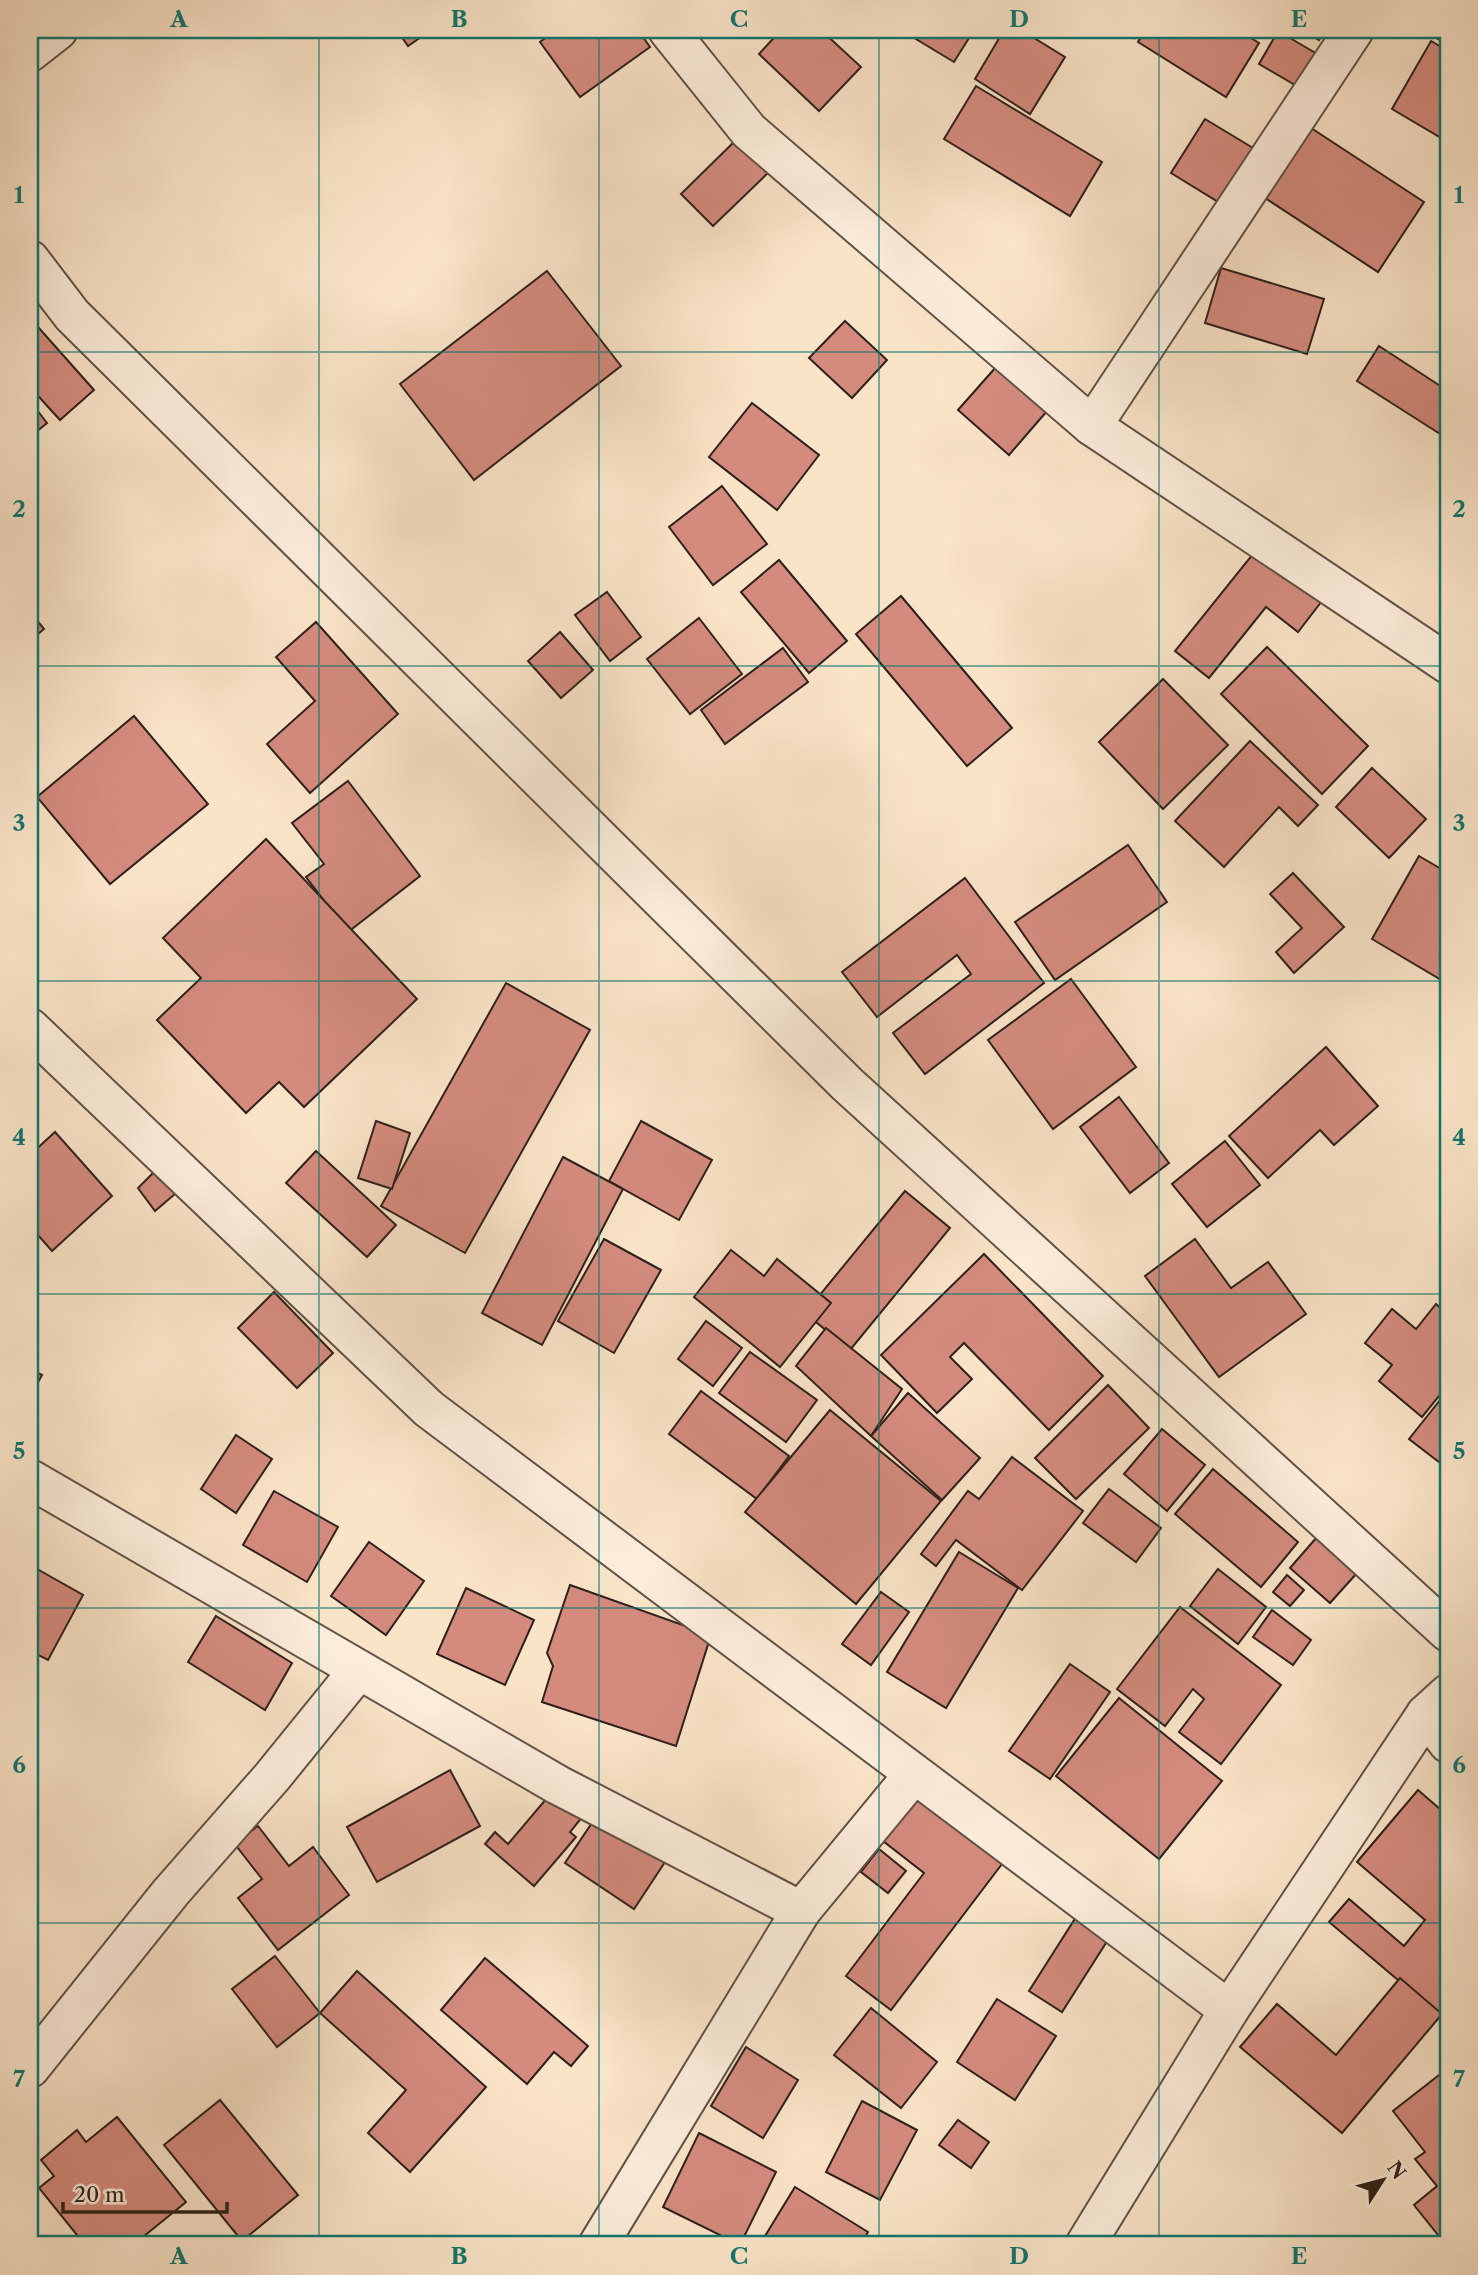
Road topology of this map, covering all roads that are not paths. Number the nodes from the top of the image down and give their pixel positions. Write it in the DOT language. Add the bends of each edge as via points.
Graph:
graph roads {
  1 [pos="58,30"];
  2 [pos="668,30"];
  3 [pos="1354,30"];
  4 [pos="30,52"];
  5 [pos="30,260"];
  6 [pos="1093,426"];
  7 [pos="1448,664"];
  8 [pos="30,1028"];
  9 [pos="30,1479"];
  10 [pos="1448,1632"];
  11 [pos="358,1671"];
  12 [pos="1441,1717"];
  13 [pos="914,1774"];
  14 [pos="801,1911"];
  15 [pos="1228,2010"];
  16 [pos="30,2068"];
  17 [pos="598,2245"];
  18 [pos="1085,2245"];
  1 -- 4 [label="street"];
  2 -- 6 [label="street" via="748,131"];
  3 -- 6 [label="street"];
  5 -- 10 [label="street" via="82,325 847,1084"];
  6 -- 7 [label="street"];
  8 -- 13 [label="street" via="429,1409"];
  9 -- 11 [label="street"];
  11 -- 14 [label="street" via="558,1785"];
  11 -- 16 [label="street"];
  12 -- 15 [label="street"];
  13 -- 14 [label="street"];
  13 -- 15 [label="street"];
  14 -- 17 [label="street"];
  15 -- 18 [label="street"];
}
